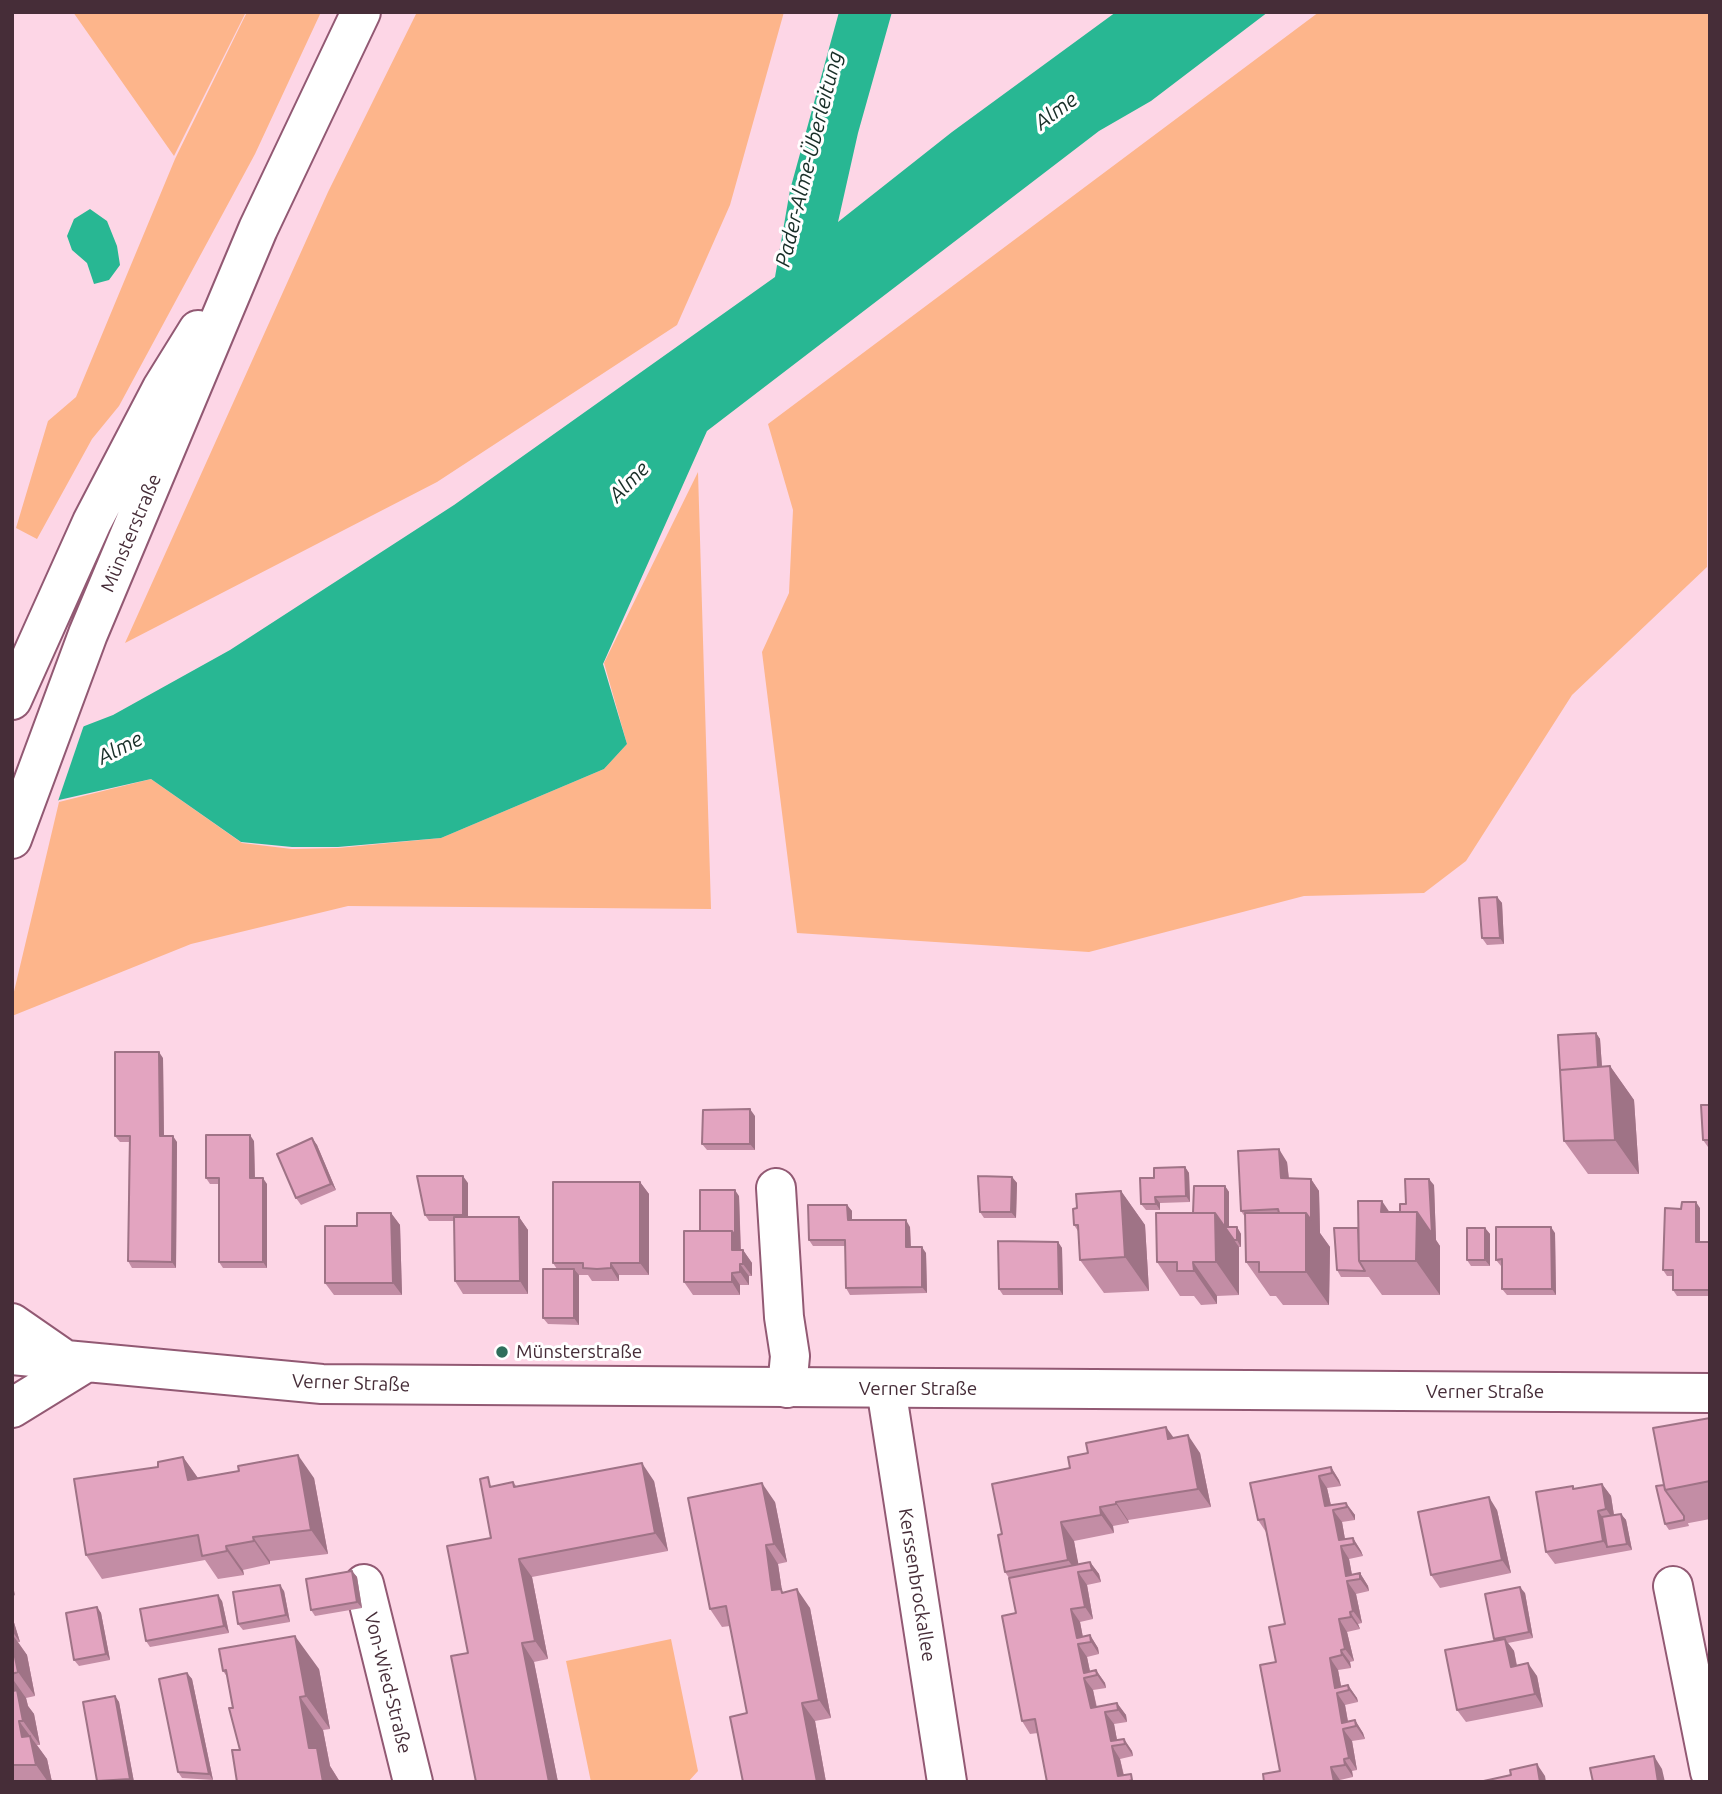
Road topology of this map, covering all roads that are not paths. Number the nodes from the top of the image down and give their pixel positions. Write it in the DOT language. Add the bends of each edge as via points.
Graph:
graph roads {
  1 [pos="361,12"];
  2 [pos="258,229"];
  3 [pos="12,700"];
  4 [pos="12,839"];
  5 [pos="776,1188"];
  6 [pos="12,1323"];
  7 [pos="12,1355"];
  8 [pos="75,1361"];
  9 [pos="788,1388"];
  10 [pos="886,1388"];
  11 [pos="1710,1393"];
  12 [pos="12,1409"];
  13 [pos="364,1584"];
  14 [pos="1672,1586"];
  15 [pos="1710,1772"];
  16 [pos="412,1782"];
  17 [pos="947,1782"];
  1 -- 2 [label="main road, Münsterstraße"];
  2 -- 3 [label="main road, Münsterstraße" via="162,388 92,522"];
  2 -- 4 [label="main road, Münsterstraße" via="88,634"];
  5 -- 9 [label="main road" via="790,1356"];
  6 -- 8 [label="main road"];
  7 -- 8 [label="main road, Verner Straße"];
  8 -- 9 [label="main road, Verner Straße" via="322,1384"];
  8 -- 12 [label="main road"];
  9 -- 10 [label="main road, Verner Straße"];
  10 -- 11 [label="main road, Verner Straße"];
  10 -- 17 [label="main road, Kerssenbrockallee"];
  13 -- 16 [label="main road, Von-Wied-Straße"];
  14 -- 15 [label="main road"];
}
